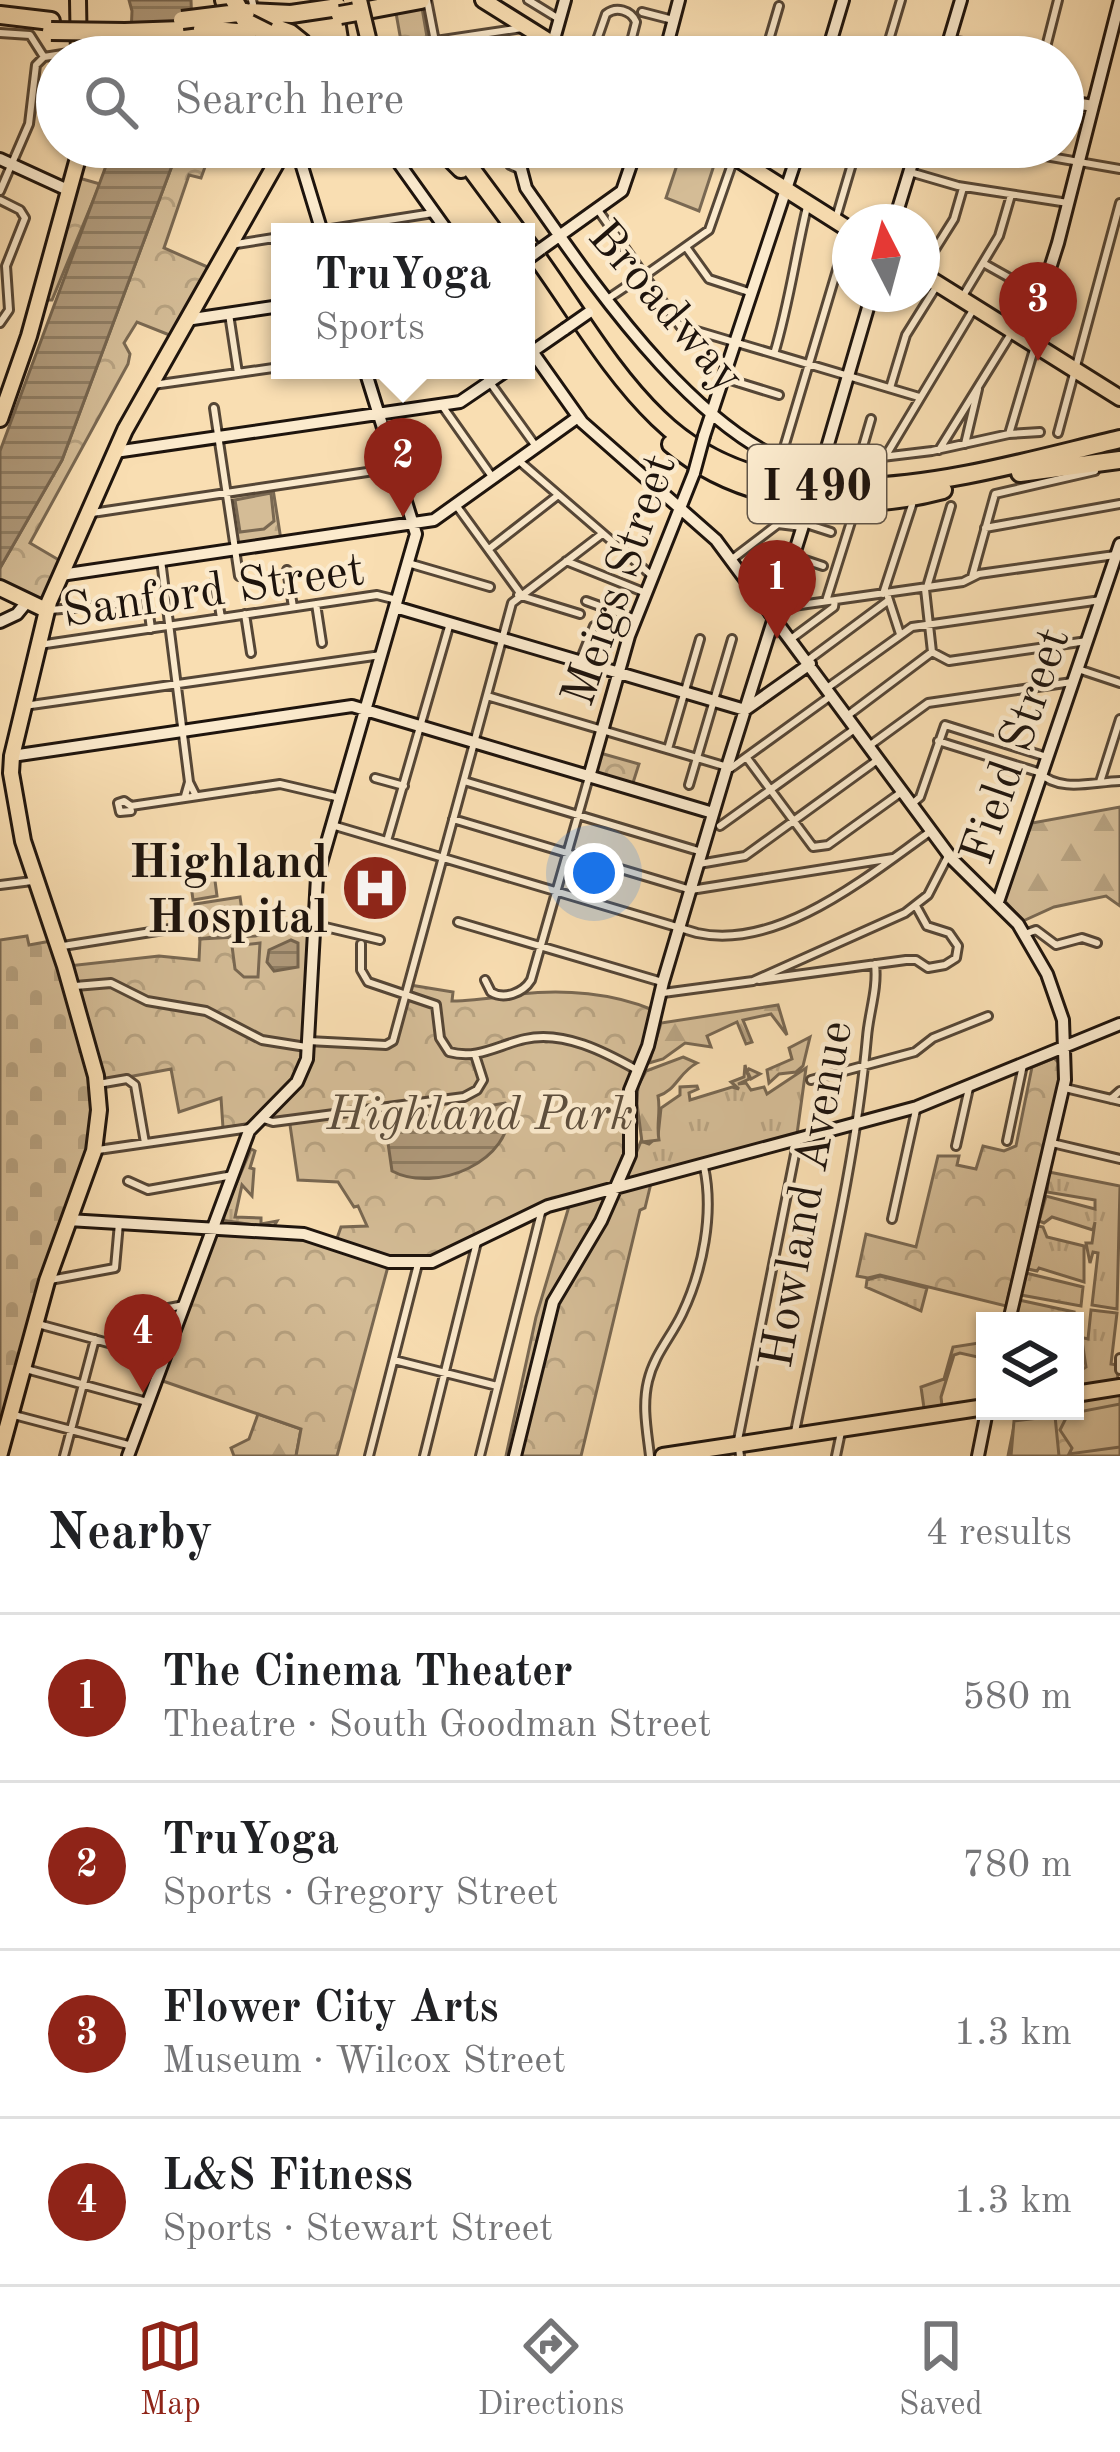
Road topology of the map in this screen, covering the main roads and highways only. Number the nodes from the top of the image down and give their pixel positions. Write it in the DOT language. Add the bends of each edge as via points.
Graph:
graph roads {
  1 [pos="78,0"];
  2 [pos="194,0"];
  3 [pos="303,0"];
  4 [pos="483,0"];
  5 [pos="425,2"];
  6 [pos="363,5"];
  7 [pos="6,15"];
  8 [pos="182,25"];
  9 [pos="51,26"];
  10 [pos="246,26"];
  11 [pos="0,28"];
  12 [pos="79,36"];
  13 [pos="272,36"];
  14 [pos="289,36"];
  15 [pos="318,36"];
  16 [pos="370,36"];
  17 [pos="536,36"];
  18 [pos="73,168"];
  19 [pos="274,168"];
  20 [pos="460,168"];
  21 [pos="474,168"];
  22 [pos="757,168"];
  23 [pos="832,219"];
  24 [pos="500,223"];
  25 [pos="513,223"];
  26 [pos="535,258"];
  27 [pos="940,285"];
  28 [pos="13,370"];
  29 [pos="1120,398"];
  30 [pos="0,401"];
  31 [pos="0,419"];
  32 [pos="662,429"];
  33 [pos="1120,440"];
  34 [pos="1120,463"];
  35 [pos="1005,471"];
  36 [pos="971,478"];
  37 [pos="5,592"];
  38 [pos="45,616"];
  39 [pos="1120,1387"];
  40 [pos="1084,1393"];
  41 [pos="976,1410"];
  42 [pos="739,1450"];
  43 [pos="0,1453"];
  44 [pos="663,1456"];
  1 -- 12 [label="main road"];
  2 -- 10 [label="highway, bridge"];
  3 -- 6 [label="main road"];
  4 -- 17 [label="main road"];
  5 -- 6 [label="highway"];
  6 -- 10 [label="highway"];
  6 -- 15 [label="highway" via="325,22"];
  6 -- 16 [label="main road, bridge"];
  7 -- 9 [label="highway"];
  8 -- 9 [label="highway, bridge"];
  8 -- 10 [label="highway, bridge"];
  8 -- 10 [label="highway, bridge" via="216,35"];
  9 -- 11 [label="highway"];
  10 -- 13 [label="highway, bridge" via="248,19"];
  10 -- 14 [label="highway" via="279,27"];
  18 -- 28 [label="main road"];
  19 -- 38 [label="main road" via="115,452"];
  20 -- 24 [label="highway"];
  21 -- 25 [label="highway"];
  22 -- 23 [label="main road"];
  26 -- 32 [label="highway, I 490" via="620,388"];
  27 -- 29 [label="main road"];
  28 -- 30 [label="main road"];
  28 -- 31 [label="main road"];
  32 -- 36 [label="highway" via="787,473"];
  32 -- 36 [label="highway, I 490" via="731,466 805,483"];
  32 -- 36 [label="highway" via="722,479 811,498 893,500"];
  33 -- 35 [label="highway"];
  34 -- 35 [label="highway"];
  35 -- 36 [label="highway, I 490"];
  37 -- 38 [label="main road"];
  38 -- 43 [label="main road" via="12,756 19,822 100,1110"];
  39 -- 40 [label="main road"];
  41 -- 42 [label="main road"];
  42 -- 44 [label="main road"];
}
